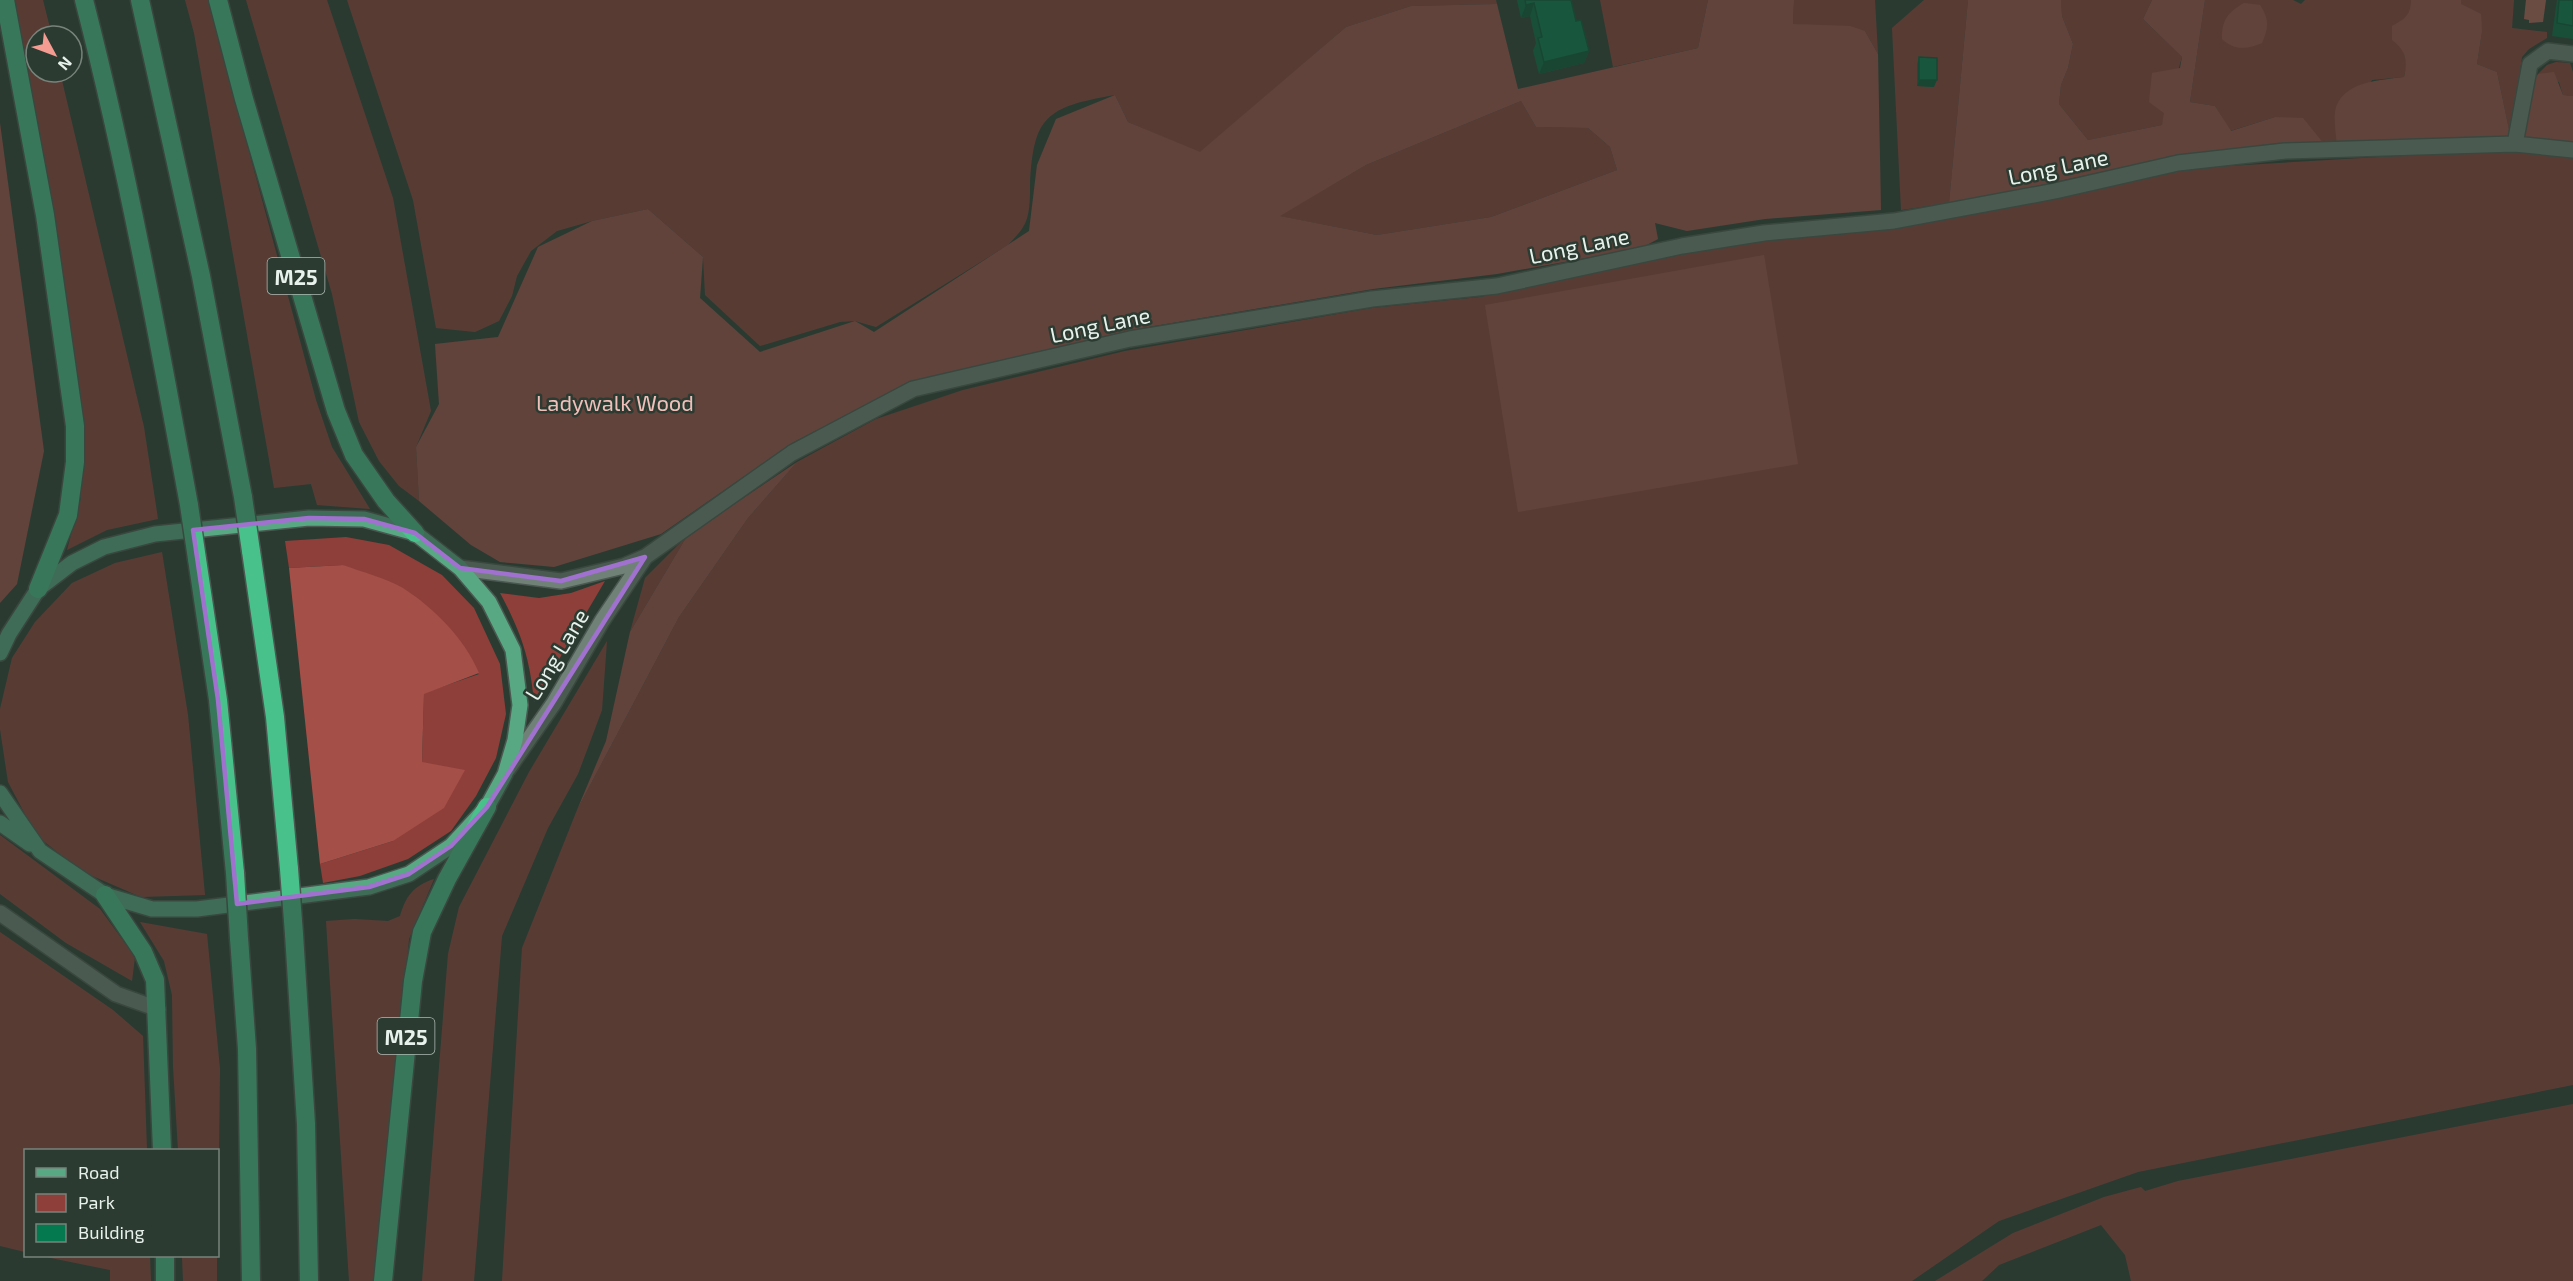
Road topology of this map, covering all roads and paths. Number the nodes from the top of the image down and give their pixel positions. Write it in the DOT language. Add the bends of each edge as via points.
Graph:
graph roads {
  1 [pos="5,0"];
  2 [pos="84,0"];
  3 [pos="140,0"];
  4 [pos="218,0"];
  5 [pos="2573,54"];
  6 [pos="2515,144"];
  7 [pos="2573,150"];
  8 [pos="415,533"];
  9 [pos="645,557"];
  10 [pos="460,568"];
  11 [pos="38,589"];
  12 [pos="4,638"];
  13 [pos="0,653"];
  14 [pos="505,774"];
  15 [pos="0,794"];
  16 [pos="487,807"];
  17 [pos="0,823"];
  18 [pos="40,851"];
  19 [pos="105,895"];
  20 [pos="0,913"];
  21 [pos="158,1009"];
  22 [pos="162,1149"];
  23 [pos="165,1257"];
  24 [pos="165,1281"];
  25 [pos="251,1281"];
  26 [pos="309,1281"];
  27 [pos="383,1281"];
  1 -- 11 [label="highway" via="45,215 75,426 68,515"];
  2 -- 25 [label="highway, bridge" via="146,270 189,505 218,700 247,1049"];
  3 -- 26 [label="highway, bridge" via="201,276 243,497 275,717 306,1124"];
  4 -- 8 [label="highway, M25" via="336,411 354,455 386,501"];
  5 -- 6 [label="street" via="2548,51 2530,64"];
  6 -- 7 [label="street, Long Lane"];
  6 -- 9 [label="street, Long Lane" via="2285,151 2178,163 1894,221 1764,233 1682,246 1497,286 1372,299 1130,339 913,389 792,453"];
  8 -- 10 [label="main road"];
  8 -- 11 [label="main road" via="364,519 309,518 155,534 80,559"];
  9 -- 10 [label="street, Long Lane" via="561,581"];
  9 -- 14 [label="street, Long Lane"];
  10 -- 14 [label="main road" via="489,602 513,650 520,705"];
  11 -- 12 [label="main road"];
  12 -- 13 [label="main road"];
  14 -- 16 [label="main road"];
  15 -- 18 [label="main road"];
  16 -- 19 [label="main road" via="451,846 409,874 369,887 197,909 152,909"];
  16 -- 27 [label="highway, M25" via="422,932 405,1046"];
  17 -- 18 [label="main road"];
  18 -- 19 [label="main road"];
  19 -- 21 [label="highway" via="143,952 155,980"];
  20 -- 21 [label="street" via="116,994"];
  21 -- 22 [label="highway"];
  23 -- 24 [label="highway"];
}
